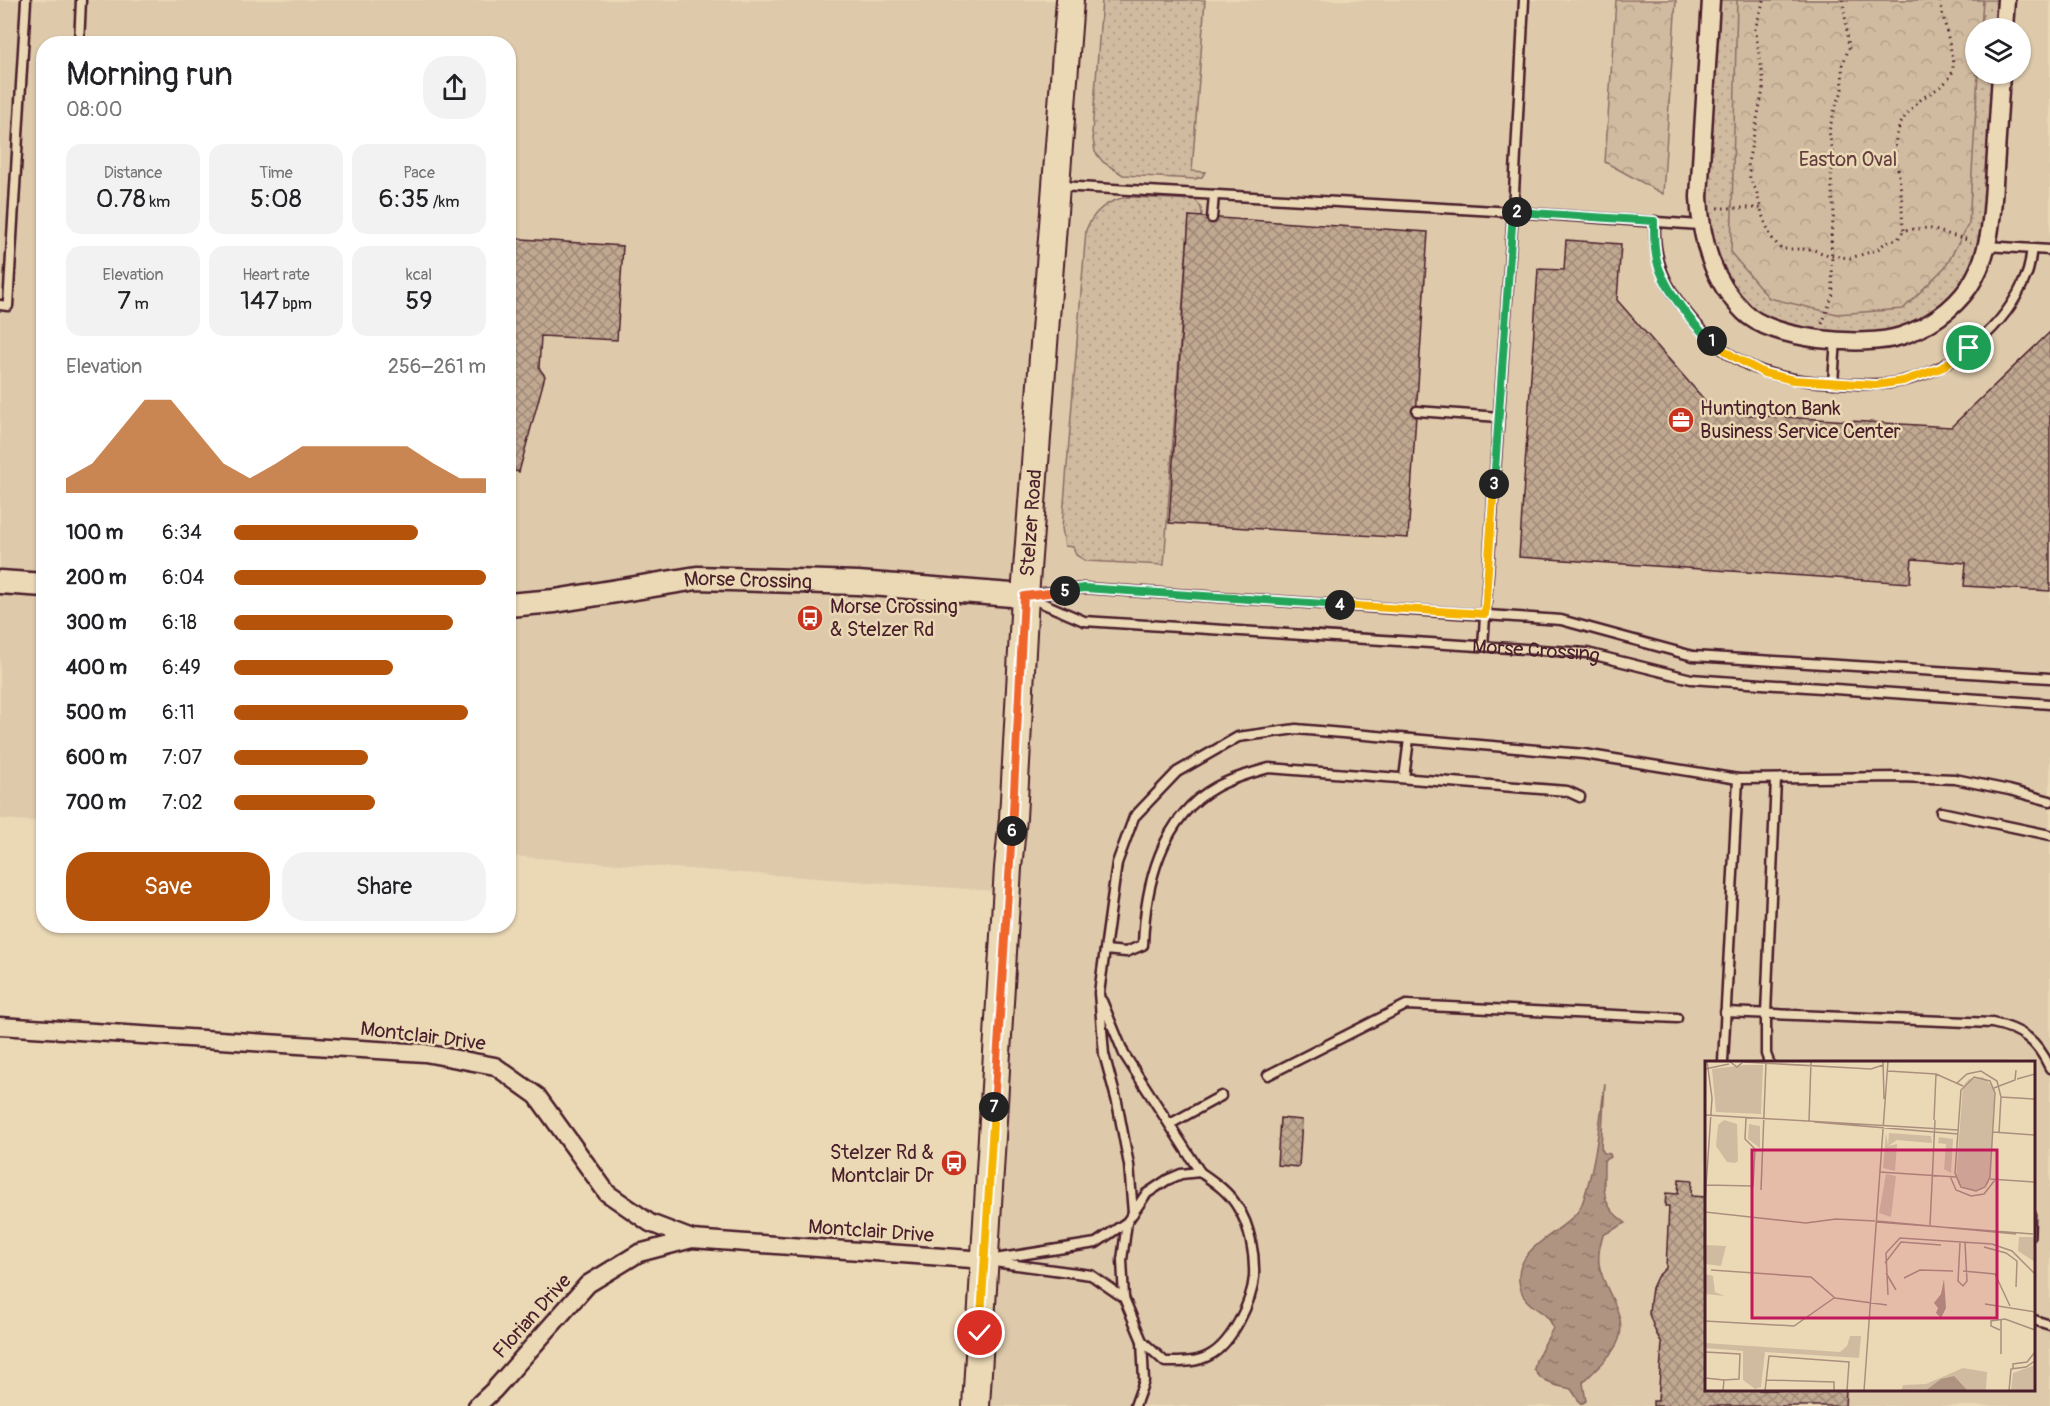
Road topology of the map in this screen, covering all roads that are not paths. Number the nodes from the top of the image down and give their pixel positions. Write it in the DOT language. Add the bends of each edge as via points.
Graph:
graph roads {
  1 [pos="26,0"];
  2 [pos="81,0"];
  3 [pos="1070,0"];
  4 [pos="1524,0"];
  5 [pos="1711,0"];
  6 [pos="2006,0"];
  7 [pos="2005,18"];
  8 [pos="79,36"];
  9 [pos="2000,84"];
  10 [pos="1055,185"];
  11 [pos="1214,195"];
  12 [pos="1513,212"];
  13 [pos="1212,218"];
  14 [pos="1654,221"];
  15 [pos="1700,225"];
  16 [pos="1987,246"];
  17 [pos="2032,249"];
  18 [pos="2050,250"];
  19 [pos="0,305"];
  20 [pos="1836,339"];
  21 [pos="1833,383"];
  22 [pos="1417,411"];
  23 [pos="1499,417"];
  24 [pos="0,582"];
  25 [pos="36,584"];
  26 [pos="1024,596"];
  27 [pos="516,604"];
  28 [pos="1485,614"];
  29 [pos="1483,646"];
  30 [pos="2050,678"];
  31 [pos="2050,704"];
  32 [pos="1409,739"];
  33 [pos="1404,778"];
  34 [pos="1738,779"];
  35 [pos="1776,779"];
  36 [pos="1580,797"];
  37 [pos="2050,801"];
  38 [pos="1941,812"];
  39 [pos="2050,835"];
  40 [pos="1105,950"];
  41 [pos="1099,993"];
  42 [pos="1725,1012"];
  43 [pos="1766,1014"];
  44 [pos="1677,1018"];
  45 [pos="0,1026"];
  46 [pos="1723,1061"];
  47 [pos="1769,1061"];
  48 [pos="2050,1068"];
  49 [pos="1268,1075"];
  50 [pos="1221,1096"];
  51 [pos="1170,1124"];
  52 [pos="1200,1172"];
  53 [pos="1133,1213"];
  54 [pos="1127,1222"];
  55 [pos="692,1239"];
  56 [pos="985,1260"];
  57 [pos="1124,1298"];
  58 [pos="2035,1320"];
  59 [pos="2050,1325"];
  60 [pos="1142,1341"];
  61 [pos="477,1406"];
  62 [pos="976,1406"];
  63 [pos="1135,1406"];
  1 -- 19 [label="lane" via="8,306"];
  2 -- 8 [label="lane"];
  3 -- 10 [label="main road, Stelzer Road"];
  4 -- 12 [label="lane"];
  5 -- 15 [label="street"];
  6 -- 7 [label="street"];
  9 -- 16 [label="street"];
  10 -- 11 [label="lane"];
  10 -- 26 [label="main road, Stelzer Road"];
  11 -- 12 [label="lane"];
  11 -- 13 [label="lane"];
  12 -- 14 [label="lane"];
  12 -- 23 [label="lane"];
  14 -- 15 [label="lane"];
  14 -- 21 [label="lane" via="1659,268 1677,302 1704,335 1764,373"];
  15 -- 20 [label="street" via="1711,264 1746,314 1773,329 1799,337"];
  16 -- 17 [label="lane"];
  16 -- 20 [label="street" via="1984,260 1969,286 1950,309 1925,326 1869,341"];
  17 -- 18 [label="lane"];
  17 -- 21 [label="lane" via="2027,275 1995,326 1941,368 1876,385"];
  20 -- 21 [label="lane"];
  22 -- 23 [label="lane"];
  23 -- 28 [label="lane"];
  24 -- 25 [label="main road"];
  26 -- 27 [label="main road, Morse Crossing" via="858,583 697,578"];
  26 -- 28 [label="lane, Morse Crossing" via="1084,588"];
  26 -- 29 [label="lane, Morse Crossing" via="1084,621"];
  26 -- 56 [label="main road, Stelzer Road"];
  28 -- 29 [label="lane"];
  28 -- 30 [label="lane, Morse Crossing" via="1561,620 1693,656"];
  29 -- 31 [label="lane, Morse Crossing" via="1587,653 1691,679"];
  32 -- 33 [label="lane"];
  32 -- 34 [label="lane" via="1584,754"];
  32 -- 40 [label="lane" via="1296,729 1238,737 1178,772 1134,817 1117,862"];
  33 -- 36 [label="lane" via="1567,791"];
  33 -- 40 [label="lane" via="1269,768 1215,788 1189,807 1169,833 1156,863 1143,945 1126,952"];
  34 -- 35 [label="lane"];
  34 -- 42 [label="lane"];
  35 -- 37 [label="lane" via="1955,779"];
  35 -- 43 [label="lane"];
  38 -- 39 [label="lane"];
  40 -- 41 [label="lane"];
  41 -- 51 [label="lane" via="1124,1054"];
  41 -- 53 [label="lane" via="1104,1054 1129,1165"];
  42 -- 43 [label="lane"];
  42 -- 46 [label="lane"];
  43 -- 47 [label="lane"];
  43 -- 48 [label="lane" via="2012,1027 2031,1039"];
  44 -- 49 [label="lane" via="1406,1005"];
  45 -- 55 [label="street, Montclair Drive" via="425,1053 495,1066 537,1096 607,1193 650,1223"];
  50 -- 51 [label="lane"];
  51 -- 52 [label="lane"];
  52 -- 53 [label="lane" via="1167,1180 1146,1194"];
  52 -- 60 [label="lane" via="1226,1190 1246,1225 1253,1251 1254,1278 1247,1302 1228,1340 1212,1355 1195,1362 1166,1362"];
  53 -- 54 [label="lane"];
  54 -- 56 [label="lane" via="1096,1243"];
  54 -- 57 [label="lane" via="1122,1260"];
  55 -- 56 [label="street, Montclair Drive"];
  55 -- 61 [label="street, Florian Drive" via="639,1253 588,1284"];
  56 -- 57 [label="lane" via="1091,1275"];
  56 -- 62 [label="main road, Stelzer Road"];
  57 -- 60 [label="lane"];
  58 -- 59 [label="lane"];
  60 -- 63 [label="lane" via="1144,1381"];
}
